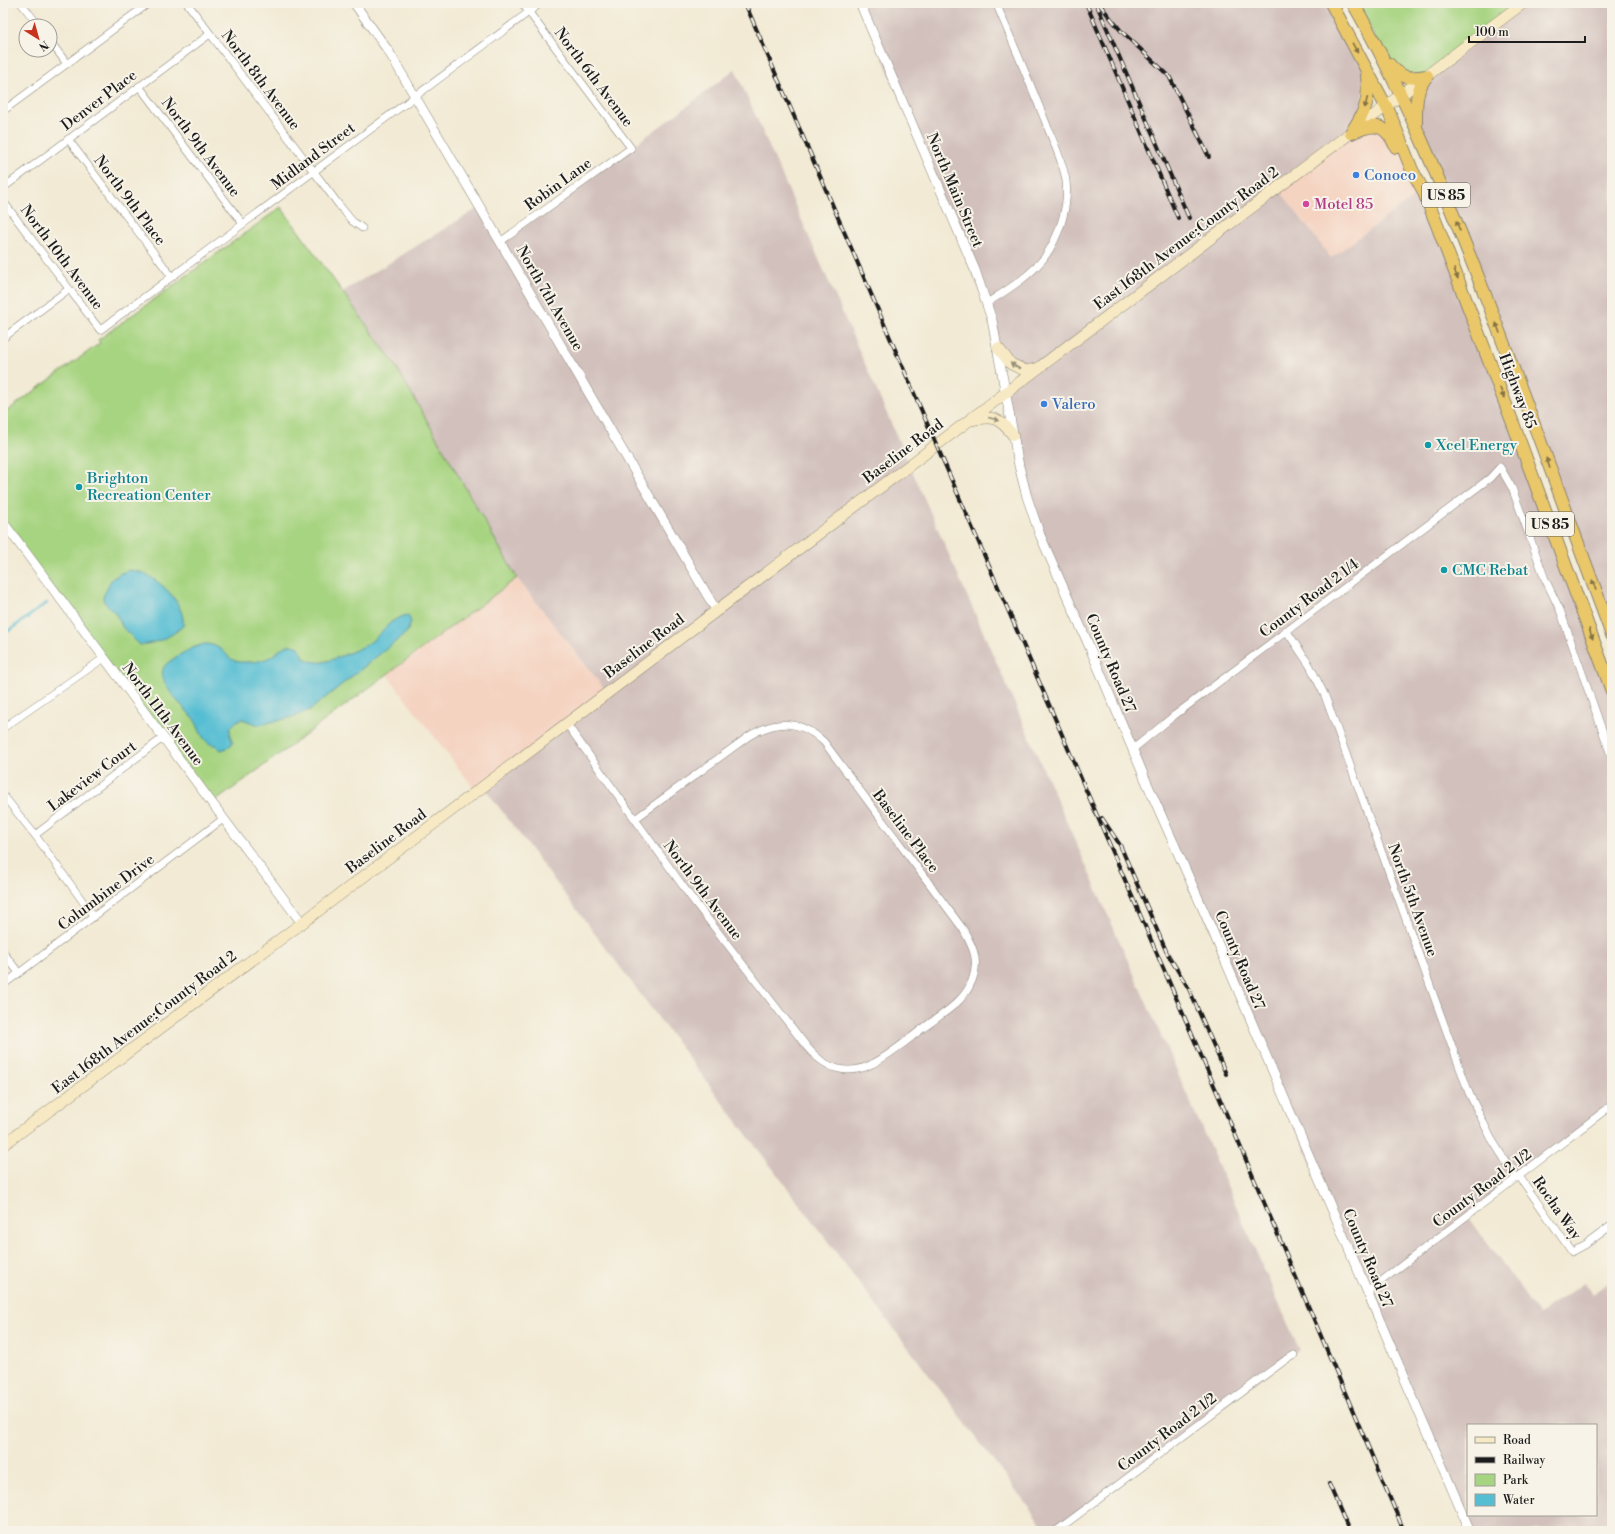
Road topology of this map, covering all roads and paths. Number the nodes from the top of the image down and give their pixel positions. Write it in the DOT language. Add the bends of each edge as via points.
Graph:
graph roads {
  1 [pos="21,3"];
  2 [pos="149,3"];
  3 [pos="187,3"];
  4 [pos="354,3"];
  5 [pos="522,3"];
  6 [pos="541,3"];
  7 [pos="860,3"];
  8 [pos="996,3"];
  9 [pos="1331,3"];
  10 [pos="1353,3"];
  11 [pos="1523,3"];
  12 [pos="529,12"];
  13 [pos="33,18"];
  14 [pos="210,34"];
  15 [pos="1379,50"];
  16 [pos="58,52"];
  17 [pos="67,64"];
  18 [pos="1367,69"];
  19 [pos="1427,76"];
  20 [pos="139,86"];
  21 [pos="414,96"];
  22 [pos="1401,96"];
  23 [pos="1386,107"];
  24 [pos="3,111"];
  25 [pos="1416,129"];
  26 [pos="1351,133"];
  27 [pos="68,139"];
  28 [pos="631,148"];
  29 [pos="1412,170"];
  30 [pos="314,172"];
  31 [pos="3,188"];
  32 [pos="3,200"];
  33 [pos="243,224"];
  34 [pos="362,228"];
  35 [pos="500,242"];
  36 [pos="172,277"];
  37 [pos="69,289"];
  38 [pos="987,303"];
  39 [pos="100,330"];
  40 [pos="3,338"];
  41 [pos="998,348"];
  42 [pos="1038,368"];
  43 [pos="1005,393"];
  44 [pos="969,420"];
  45 [pos="1013,435"];
  46 [pos="3,522"];
  47 [pos="716,610"];
  48 [pos="1286,630"];
  49 [pos="1612,635"];
  50 [pos="104,658"];
  51 [pos="1612,691"];
  52 [pos="566,723"];
  53 [pos="3,728"];
  54 [pos="164,737"];
  55 [pos="1133,749"];
  56 [pos="1612,758"];
  57 [pos="3,795"];
  58 [pos="223,819"];
  59 [pos="635,819"];
  60 [pos="35,835"];
  61 [pos="94,917"];
  62 [pos="302,923"];
  63 [pos="3,952"];
  64 [pos="19,973"];
  65 [pos="3,985"];
  66 [pos="828,1065"];
  67 [pos="1612,1105"];
  68 [pos="3,1145"];
  69 [pos="1518,1178"];
  70 [pos="1612,1225"];
  71 [pos="1368,1292"];
  72 [pos="1294,1355"];
  73 [pos="1056,1531"];
  74 [pos="1470,1531"];
  1 -- 13 [label="street"];
  2 -- 17 [label="street"];
  3 -- 14 [label="street, North 8th Avenue"];
  4 -- 21 [label="street, North 7th Avenue" via="386,47"];
  5 -- 12 [label="street, North 6th Avenue"];
  6 -- 12 [label="street, Midland Street"];
  7 -- 38 [label="street, North Main Street"];
  8 -- 38 [label="street" via="1062,164 1066,192 1062,220 1055,240 1043,259 1025,276"];
  9 -- 18 [label="highway, US 85, one-way"];
  10 -- 15 [label="highway, US 85"];
  11 -- 19 [label="main road, East 168th Avenue;County Road 2"];
  12 -- 21 [label="street, Midland Street"];
  12 -- 28 [label="street, North 6th Avenue"];
  14 -- 20 [label="street, Denver Place"];
  14 -- 30 [label="street, North 8th Avenue"];
  15 -- 19 [label="highway" via="1401,75 1411,78"];
  15 -- 22 [label="highway, US 85"];
  16 -- 17 [label="street"];
  17 -- 24 [label="street"];
  18 -- 23 [label="highway, US 85"];
  18 -- 26 [label="highway, one-way" via="1367,102"];
  19 -- 22 [label="main road, East 168th Avenue;County Road 2"];
  19 -- 25 [label="highway" via="1417,99"];
  20 -- 27 [label="street, Denver Place"];
  20 -- 33 [label="street, North 9th Avenue"];
  21 -- 30 [label="street, Midland Street"];
  21 -- 35 [label="street, North 7th Avenue"];
  22 -- 23 [label="main road, East 168th Avenue;County Road 2"];
  22 -- 25 [label="highway, Highway 85 / US 85"];
  23 -- 26 [label="main road, East 168th Avenue;County Road 2"];
  23 -- 29 [label="highway, Highway 85 / US 85"];
  49 -- 25 [label="highway, Highway 85 / US 85, one-way" via="1450,205"];
  26 -- 29 [label="highway" via="1372,126 1387,130 1400,155"];
  26 -- 42 [label="main road, East 168th Avenue;County Road 2"];
  27 -- 31 [label="street, Denver Place"];
  27 -- 36 [label="street, North 9th Place"];
  28 -- 35 [label="street, Robin Lane"];
  29 -- 51 [label="highway, Highway 85 / US 85, one-way" via="1423,190 1488,357"];
  30 -- 33 [label="street, Midland Street"];
  30 -- 34 [label="street, North 8th Avenue" via="348,217"];
  32 -- 37 [label="street, North 10th Avenue"];
  33 -- 36 [label="street, Midland Street"];
  35 -- 47 [label="street, North 7th Avenue"];
  36 -- 39 [label="street, Midland Street"];
  37 -- 39 [label="street, North 10th Avenue"];
  37 -- 40 [label="street"];
  38 -- 41 [label="street, North Main Street"];
  42 -- 41 [label="main road, one-way" via="1026,371 1020,369 1011,364"];
  41 -- 43 [label="street, North Main Street"];
  42 -- 43 [label="main road, East 168th Avenue;County Road 2"];
  43 -- 44 [label="main road, Baseline Road"];
  43 -- 45 [label="street, County Road 27"];
  44 -- 45 [label="main road, one-way" via="992,417 1001,421"];
  44 -- 47 [label="main road, Baseline Road"];
  45 -- 55 [label="street, County Road 27" via="1026,497 1040,535"];
  46 -- 50 [label="street, North 11th Avenue"];
  47 -- 52 [label="main road, Baseline Road"];
  48 -- 55 [label="street, County Road 2 1/4"];
  48 -- 56 [label="street, County Road 2 1/4" via="1490,478 1500,467 1512,488 1545,579 1560,610"];
  48 -- 69 [label="street, North 5th Avenue" via="1310,666 1328,703 1469,1093 1491,1138"];
  50 -- 53 [label="street"];
  50 -- 54 [label="street, North 11th Avenue"];
  52 -- 59 [label="street, North 9th Avenue"];
  52 -- 62 [label="main road, Baseline Road"];
  54 -- 58 [label="street, North 11th Avenue"];
  54 -- 60 [label="street, Lakeview Court"];
  55 -- 71 [label="street, County Road 27"];
  57 -- 60 [label="street"];
  58 -- 61 [label="street, Columbine Drive"];
  58 -- 62 [label="street, North 11th Avenue"];
  59 -- 66 [label="street, North 9th Avenue" via="690,896 807,1047"];
  59 -- 66 [label="street, Baseline Place" via="761,729 773,725 793,724 817,735 824,742 963,929 976,959 972,980 966,992 954,1005 888,1054 860,1069 848,1070"];
  60 -- 61 [label="street"];
  61 -- 64 [label="street, Columbine Drive"];
  62 -- 68 [label="main road, East 168th Avenue;County Road 2"];
  63 -- 64 [label="street"];
  64 -- 65 [label="street, Columbine Drive"];
  67 -- 69 [label="street, County Road 2 1/2"];
  69 -- 70 [label="street, Rocha Way" via="1572,1252"];
  69 -- 71 [label="street, County Road 2 1/2"];
  71 -- 74 [label="street, County Road 27"];
  72 -- 73 [label="street, County Road 2 1/2"];
}
